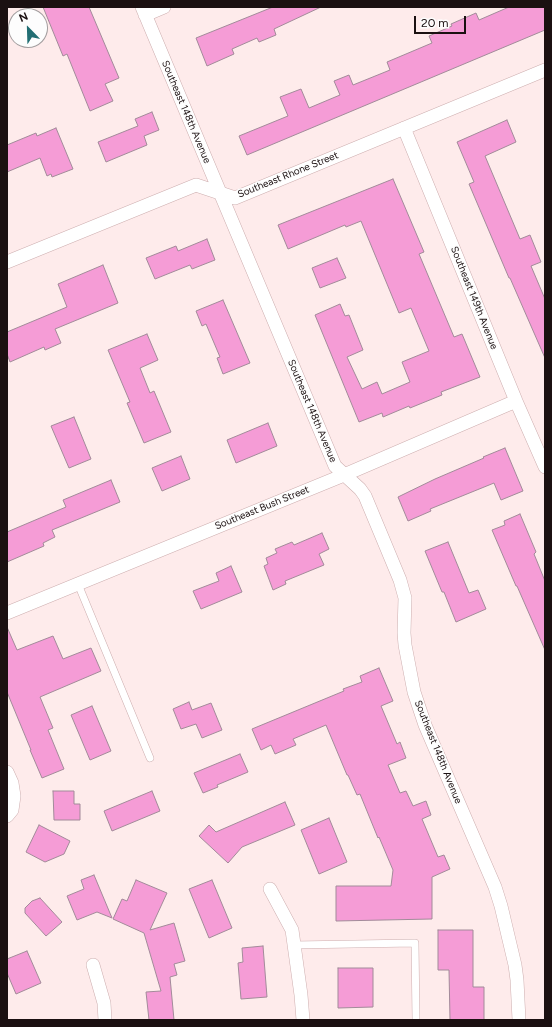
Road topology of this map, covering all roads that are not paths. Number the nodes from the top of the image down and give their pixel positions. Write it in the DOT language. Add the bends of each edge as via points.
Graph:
graph roads {
  1 [pos="164,7"];
  2 [pos="143,11"];
  3 [pos="545,70"];
  4 [pos="404,128"];
  5 [pos="219,192"];
  6 [pos="7,262"];
  7 [pos="516,401"];
  8 [pos="545,467"];
  9 [pos="344,475"];
  10 [pos="78,584"];
  11 [pos="7,614"];
  12 [pos="150,758"];
  13 [pos="7,772"];
  14 [pos="7,816"];
  15 [pos="270,889"];
  16 [pos="294,945"];
  17 [pos="93,965"];
  18 [pos="105,1020"];
  19 [pos="303,1020"];
  20 [pos="416,1020"];
  21 [pos="519,1020"];
  1 -- 2 [label="street"];
  2 -- 5 [label="street, Southeast 148th Avenue"];
  3 -- 4 [label="street, Southeast Rhone Street"];
  4 -- 5 [label="street, Southeast Rhone Street" via="236,198"];
  4 -- 7 [label="street, Southeast 149th Avenue"];
  5 -- 6 [label="street, Southeast Rhone Street" via="196,185"];
  5 -- 9 [label="street, Southeast 148th Avenue" via="336,466"];
  7 -- 8 [label="street, Southeast 149th Avenue"];
  7 -- 9 [label="street, Southeast Bush Street"];
  9 -- 10 [label="street, Southeast Bush Street"];
  9 -- 21 [label="street, Southeast 148th Avenue" via="365,496 403,588 404,633 414,692 425,725 495,887 515,965"];
  10 -- 11 [label="street, Southeast Bush Street"];
  10 -- 12 [label="lane"];
  13 -- 14 [label="street" via="14,796 12,810"];
  15 -- 16 [label="street" via="292,930"];
  16 -- 19 [label="street"];
  16 -- 20 [label="lane" via="415,943"];
  17 -- 18 [label="street" via="104,1003"];
}
